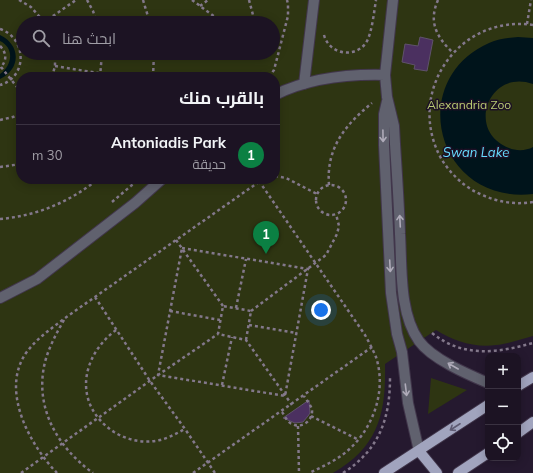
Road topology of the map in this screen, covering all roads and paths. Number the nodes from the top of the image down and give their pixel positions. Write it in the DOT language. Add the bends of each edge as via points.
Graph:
graph roads {
  1 [pos="19,0"];
  2 [pos="76,0"];
  3 [pos="87,0"];
  4 [pos="143,0"];
  5 [pos="192,0"];
  6 [pos="208,0"];
  7 [pos="249,0"];
  8 [pos="287,0"];
  9 [pos="314,0"];
  10 [pos="376,0"];
  11 [pos="393,0"];
  12 [pos="438,0"];
  13 [pos="531,0"];
  14 [pos="200,6"];
  15 [pos="38,16"];
  16 [pos="54,16"];
  17 [pos="95,16"];
  18 [pos="148,16"];
  19 [pos="213,16"];
  20 [pos="253,16"];
  21 [pos="527,24"];
  22 [pos="533,25"];
  23 [pos="0,29"];
  24 [pos="324,30"];
  25 [pos="16,41"];
  26 [pos="0,46"];
  27 [pos="280,47"];
  28 [pos="453,53"];
  29 [pos="21,60"];
  30 [pos="55,60"];
  31 [pos="102,60"];
  32 [pos="154,60"];
  33 [pos="277,60"];
  34 [pos="55,66"];
  35 [pos="1,68"];
  36 [pos="17,72"];
  37 [pos="53,72"];
  38 [pos="83,72"];
  39 [pos="101,72"];
  40 [pos="153,72"];
  41 [pos="273,72"];
  42 [pos="16,74"];
  43 [pos="385,75"];
  44 [pos="11,80"];
  45 [pos="304,84"];
  46 [pos="0,85"];
  47 [pos="16,86"];
  48 [pos="280,93"];
  49 [pos="387,97"];
  50 [pos="16,116"];
  51 [pos="0,120"];
  52 [pos="16,165"];
  53 [pos="0,167"];
  54 [pos="280,177"];
  55 [pos="91,184"];
  56 [pos="157,184"];
  57 [pos="255,184"];
  58 [pos="261,184"];
  59 [pos="317,194"];
  60 [pos="533,202"];
  61 [pos="336,214"];
  62 [pos="0,219"];
  63 [pos="176,240"];
  64 [pos="182,248"];
  65 [pos="246,259"];
  66 [pos="316,264"];
  67 [pos="308,269"];
  68 [pos="94,297"];
  69 [pos="0,298"];
  70 [pos="223,306"];
  71 [pos="236,308"];
  72 [pos="170,311"];
  73 [pos="251,311"];
  74 [pos="408,316"];
  75 [pos="65,318"];
  76 [pos="220,320"];
  77 [pos="395,320"];
  78 [pos="249,325"];
  79 [pos="116,330"];
  80 [pos="297,333"];
  81 [pos="431,333"];
  82 [pos="218,334"];
  83 [pos="232,337"];
  84 [pos="246,340"];
  85 [pos="533,343"];
  86 [pos="372,348"];
  87 [pos="390,374"];
  88 [pos="158,375"];
  89 [pos="533,377"];
  90 [pos="150,381"];
  91 [pos="485,382"];
  92 [pos="521,384"];
  93 [pos="222,386"];
  94 [pos="285,396"];
  95 [pos="304,396"];
  96 [pos="292,405"];
  97 [pos="485,407"];
  98 [pos="282,412"];
  99 [pos="311,416"];
  100 [pos="98,417"];
  101 [pos="533,422"];
  102 [pos="298,426"];
  103 [pos="185,429"];
  104 [pos="521,431"];
  105 [pos="358,440"];
  106 [pos="61,443"];
  107 [pos="419,451"];
  108 [pos="485,455"];
  109 [pos="43,456"];
  110 [pos="208,463"];
  111 [pos="21,473"];
  112 [pos="57,473"];
  113 [pos="94,473"];
  114 [pos="193,473"];
  115 [pos="215,473"];
  116 [pos="299,473"];
  117 [pos="309,473"];
  118 [pos="343,473"];
  119 [pos="384,473"];
  120 [pos="437,473"];
  121 [pos="458,473"];
  1 -- 15 [label="path" via="31,7"];
  2 -- 16 [label="path"];
  3 -- 17 [label="path"];
  4 -- 18 [label="path"];
  5 -- 14 [label="path"];
  6 -- 14 [label="path"];
  7 -- 20 [label="path"];
  8 -- 27 [label="path" via="288,16"];
  9 -- 45 [label="lane"];
  10 -- 24 [label="path" via="369,35 361,48 346,52 334,50 326,42"];
  11 -- 43 [label="lane"];
  12 -- 28 [label="path" via="434,16 436,31"];
  13 -- 21 [label="path"];
  14 -- 19 [label="path"];
  21 -- 22 [label="path"];
  21 -- 28 [label="path" via="506,25 486,30"];
  23 -- 25 [label="path"];
  26 -- 35 [label="path" via="6,58"];
  28 -- 60 [label="path" via="438,76 430,101 430,128 439,154 454,176 475,192 501,202"];
  29 -- 36 [label="path"];
  30 -- 34 [label="path"];
  31 -- 39 [label="path"];
  32 -- 40 [label="path"];
  33 -- 41 [label="path"];
  34 -- 37 [label="path"];
  34 -- 38 [label="path"];
  35 -- 44 [label="path"];
  42 -- 44 [label="path"];
  43 -- 45 [label="lane" via="344,76"];
  43 -- 49 [label="lane"];
  44 -- 46 [label="path"];
  44 -- 47 [label="path"];
  45 -- 48 [label="lane"];
  74 -- 49 [label="lane, one-way" via="403,287 396,144"];
  49 -- 77 [label="lane, one-way" via="384,145 391,293"];
  50 -- 51 [label="path"];
  52 -- 53 [label="path"];
  54 -- 59 [label="path"];
  55 -- 62 [label="path" via="50,208"];
  56 -- 69 [label="lane" via="135,204 37,279"];
  57 -- 63 [label="path"];
  58 -- 66 [label="path"];
  59 -- 61 [label="path" via="316,202 320,210"];
  59 -- 61 [label="path" via="324,186 329,185 342,190 346,198 345,203"];
  61 -- 66 [label="path" via="339,226 334,242 326,255"];
  63 -- 64 [label="path"];
  63 -- 68 [label="path"];
  64 -- 65 [label="path"];
  64 -- 70 [label="path"];
  64 -- 72 [label="path"];
  65 -- 67 [label="path"];
  65 -- 71 [label="path"];
  66 -- 67 [label="path"];
  66 -- 86 [label="path"];
  67 -- 73 [label="path"];
  67 -- 80 [label="path"];
  68 -- 75 [label="path"];
  68 -- 79 [label="path"];
  70 -- 71 [label="path"];
  70 -- 76 [label="path"];
  71 -- 73 [label="path"];
  72 -- 76 [label="path"];
  72 -- 88 [label="path"];
  73 -- 78 [label="path"];
  74 -- 77 [label="lane"];
  91 -- 74 [label="lane, one-way" via="466,374 425,348 419,341"];
  75 -- 106 [label="path" via="48,351 42,388 48,418"];
  75 -- 109 [label="path" via="38,338 25,355 16,383 19,409 25,426"];
  76 -- 82 [label="path"];
  77 -- 107 [label="lane, one-way" via="409,410"];
  78 -- 80 [label="path"];
  78 -- 84 [label="path"];
  79 -- 90 [label="path"];
  79 -- 100 [label="path" via="97,348 88,367 87,394"];
  80 -- 94 [label="path"];
  81 -- 85 [label="path" via="450,345 471,351 502,350"];
  82 -- 83 [label="path"];
  82 -- 88 [label="path"];
  83 -- 84 [label="path"];
  83 -- 93 [label="path"];
  84 -- 94 [label="path"];
  86 -- 95 [label="path"];
  86 -- 105 [label="path" via="378,368 379,394 372,418"];
  87 -- 118 [label="path" via="389,403 380,431 365,455"];
  88 -- 90 [label="path"];
  88 -- 93 [label="path"];
  89 -- 92 [label="main road"];
  90 -- 100 [label="path"];
  90 -- 103 [label="path"];
  93 -- 94 [label="path"];
  94 -- 96 [label="path"];
  95 -- 96 [label="path"];
  95 -- 99 [label="path" via="312,410"];
  96 -- 98 [label="path"];
  97 -- 107 [label="main road, one-way"];
  98 -- 102 [label="path" via="290,423"];
  98 -- 110 [label="path"];
  99 -- 102 [label="path" via="307,423"];
  99 -- 105 [label="path"];
  100 -- 103 [label="path" via="116,433 138,441 160,440"];
  100 -- 106 [label="path"];
  101 -- 104 [label="main road"];
  102 -- 116 [label="path"];
  103 -- 110 [label="path"];
  105 -- 117 [label="path" via="336,460"];
  106 -- 109 [label="path"];
  106 -- 113 [label="path" via="78,462"];
  107 -- 119 [label="main road"];
  107 -- 120 [label="main road"];
  108 -- 121 [label="main road"];
  109 -- 111 [label="path"];
  109 -- 112 [label="path"];
  110 -- 114 [label="path"];
  110 -- 115 [label="path"];
}
